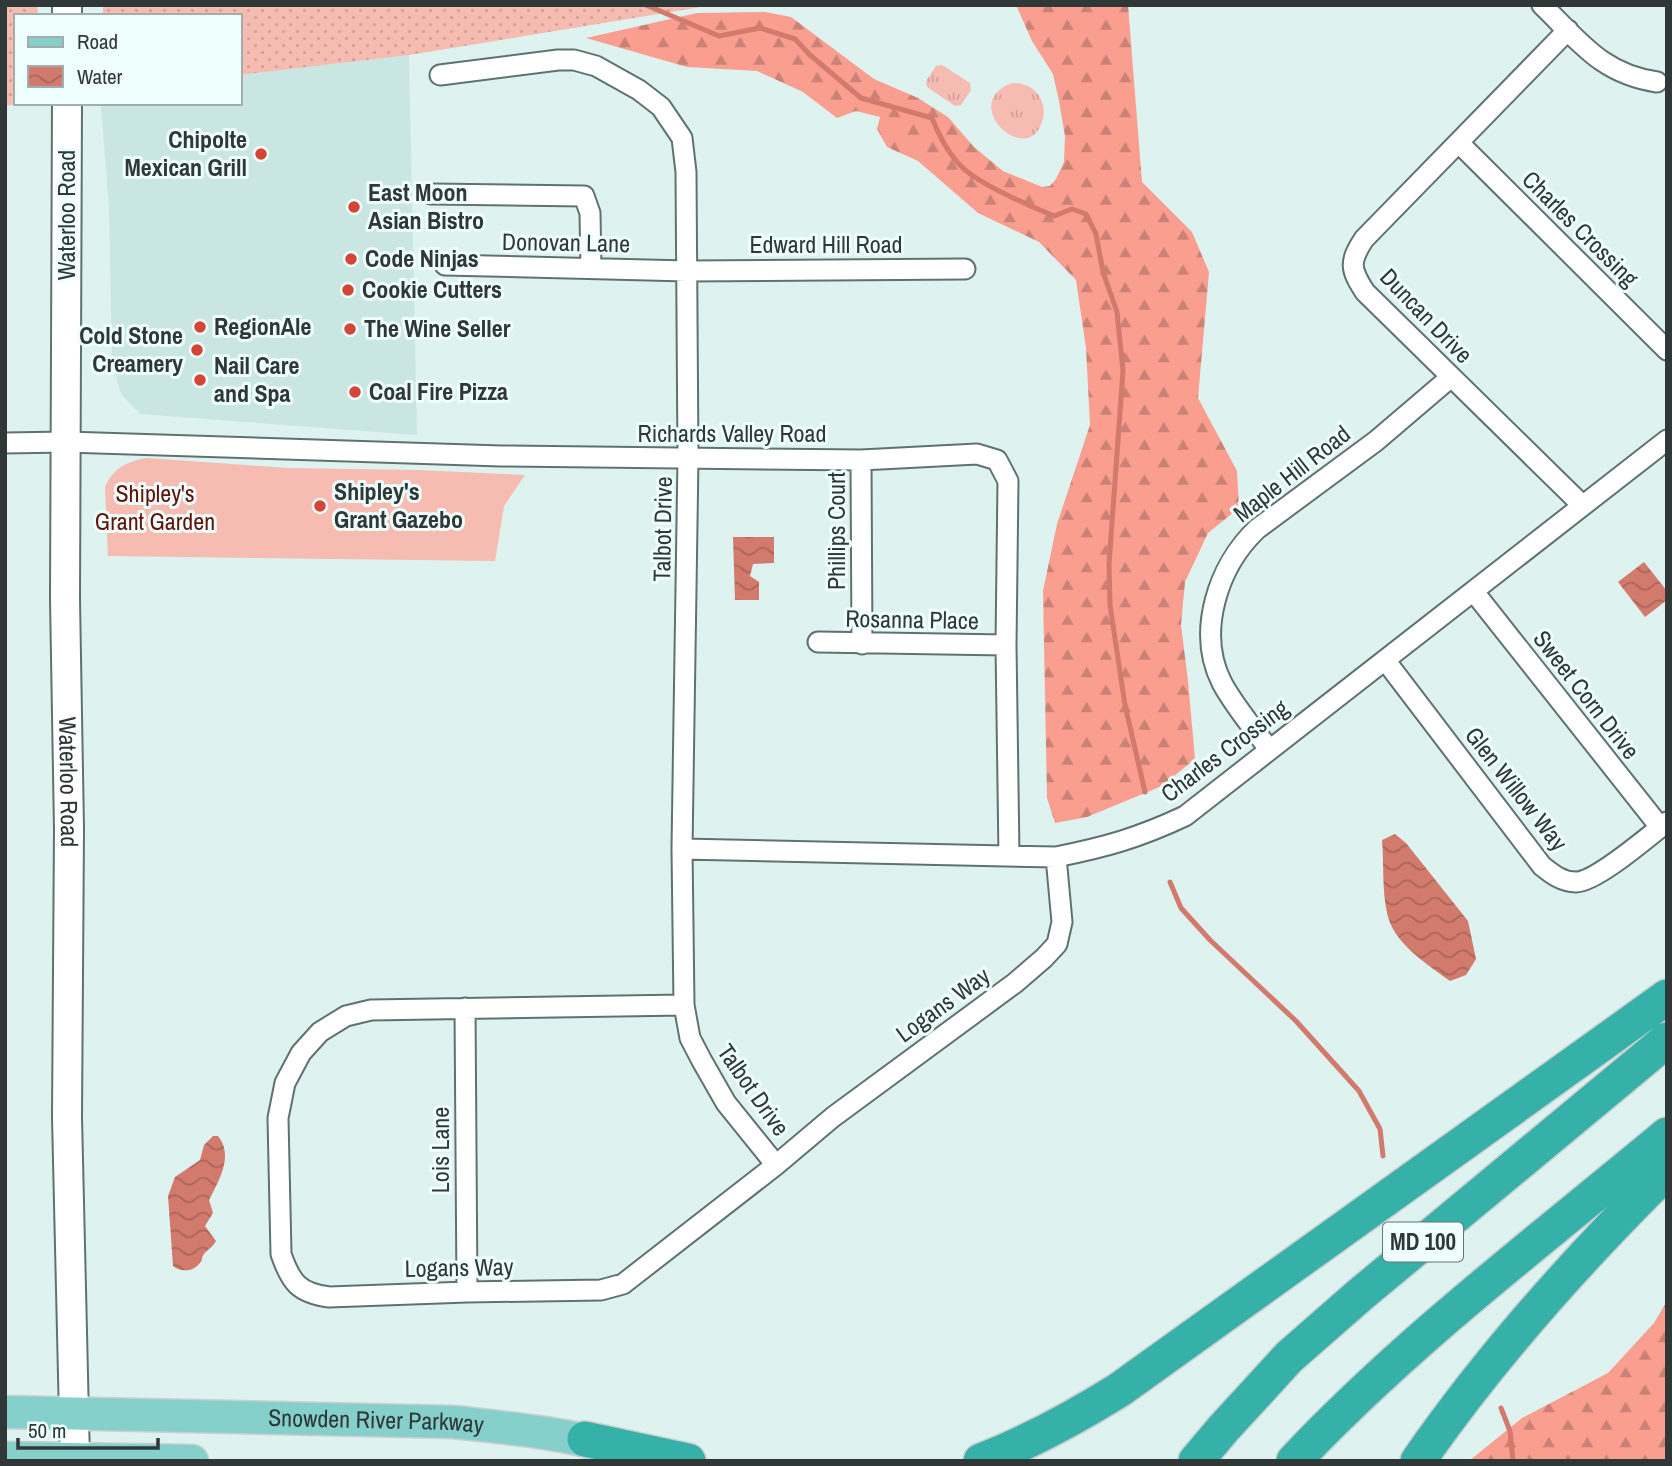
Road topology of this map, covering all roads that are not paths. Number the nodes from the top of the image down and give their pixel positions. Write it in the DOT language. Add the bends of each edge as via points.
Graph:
graph roads {
  1 [pos="1542,5"];
  2 [pos="1568,30"];
  3 [pos="440,75"];
  4 [pos="1657,82"];
  5 [pos="67,105"];
  6 [pos="1459,143"];
  7 [pos="431,194"];
  8 [pos="445,265"];
  9 [pos="591,268"];
  10 [pos="965,269"];
  11 [pos="687,271"];
  12 [pos="1667,350"];
  13 [pos="1451,377"];
  14 [pos="1667,440"];
  15 [pos="66,442"];
  16 [pos="5,443"];
  17 [pos="688,458"];
  18 [pos="861,460"];
  19 [pos="1582,505"];
  20 [pos="1474,592"];
  21 [pos="818,642"];
  22 [pos="862,644"];
  23 [pos="1006,645"];
  24 [pos="1385,660"];
  25 [pos="1269,749"];
  26 [pos="1663,824"];
  27 [pos="682,849"];
  28 [pos="1009,856"];
  29 [pos="1056,857"];
  30 [pos="1667,997"];
  31 [pos="684,1005"];
  32 [pos="465,1007"];
  33 [pos="1667,1040"];
  34 [pos="1667,1135"];
  35 [pos="776,1165"];
  36 [pos="1667,1171"];
  37 [pos="467,1292"];
  38 [pos="5,1412"];
  39 [pos="74,1413"];
  40 [pos="585,1439"];
  41 [pos="5,1458"];
  42 [pos="75,1459"];
  43 [pos="192,1461"];
  44 [pos="657,1461"];
  45 [pos="688,1461"];
  46 [pos="981,1461"];
  47 [pos="1196,1461"];
  48 [pos="1294,1461"];
  49 [pos="1418,1461"];
  1 -- 2 [label="street"];
  2 -- 4 [label="street" via="1612,68 1634,79"];
  2 -- 6 [label="street, Duncan Drive"];
  3 -- 11 [label="street, Talbot Drive" via="574,60 622,79 661,107 682,138"];
  5 -- 15 [label="main road, Waterloo Road"];
  6 -- 12 [label="street, Charles Crossing"];
  6 -- 13 [label="street, Duncan Drive" via="1364,239 1352,264 1365,292"];
  7 -- 9 [label="street" via="584,196 590,213"];
  8 -- 9 [label="street, Donovan Lane"];
  9 -- 11 [label="street, Donovan Lane"];
  10 -- 11 [label="street, Edward Hill Road"];
  11 -- 17 [label="street, Talbot Drive"];
  13 -- 19 [label="street, Duncan Drive"];
  13 -- 25 [label="street, Maple Hill Road" via="1376,441 1257,529 1245,540 1220,583 1212,647 1221,680"];
  14 -- 19 [label="street, Charles Crossing"];
  15 -- 16 [label="street, Richards Valley Road"];
  15 -- 17 [label="street, Richards Valley Road"];
  15 -- 39 [label="main road, Waterloo Road" via="66,1117"];
  17 -- 18 [label="street, Richards Valley Road"];
  17 -- 27 [label="street, Talbot Drive"];
  18 -- 22 [label="street, Phillips Court"];
  18 -- 23 [label="street, Richards Valley Road" via="977,454 997,460 1008,481"];
  19 -- 20 [label="street, Charles Crossing"];
  20 -- 24 [label="street, Charles Crossing"];
  20 -- 26 [label="street, Sweet Corn Drive"];
  21 -- 22 [label="street, Rosanna Place"];
  22 -- 23 [label="street, Rosanna Place"];
  23 -- 28 [label="street, Richards Valley Road"];
  24 -- 25 [label="street, Charles Crossing"];
  24 -- 26 [label="street, Glen Willow Way" via="1553,875 1563,880 1594,877"];
  25 -- 29 [label="street, Charles Crossing" via="1185,816 1110,846"];
  27 -- 28 [label="street, Charles Crossing"];
  27 -- 31 [label="street, Talbot Drive"];
  28 -- 29 [label="street, Charles Crossing"];
  29 -- 35 [label="street, Logans Way" via="1062,922 1057,944 1015,983 833,1117"];
  30 -- 46 [label="highway" via="1119,1390 1068,1422"];
  31 -- 32 [label="street, Logans Way"];
  31 -- 35 [label="street, Talbot Drive" via="690,1038 726,1103"];
  32 -- 37 [label="street, Lois Lane"];
  32 -- 37 [label="street, Logans Way" via="371,1010 346,1016 320,1032 301,1053 285,1083 278,1118 281,1254 297,1285 310,1294 329,1297"];
  33 -- 47 [label="highway, MD 100" via="1289,1357"];
  34 -- 48 [label="highway, MD 100" via="1408,1351"];
  35 -- 37 [label="street, Logans Way" via="623,1284 601,1290"];
  36 -- 49 [label="highway" via="1490,1363"];
  38 -- 39 [label="main road, Snowden River Parkway"];
  39 -- 40 [label="main road, Snowden River Parkway" via="453,1422"];
  39 -- 42 [label="main road, Waterloo Road"];
  40 -- 44 [label="main road, Snowden River Parkway"];
  40 -- 45 [label="highway"];
  41 -- 42 [label="main road"];
  42 -- 43 [label="main road"];
}
